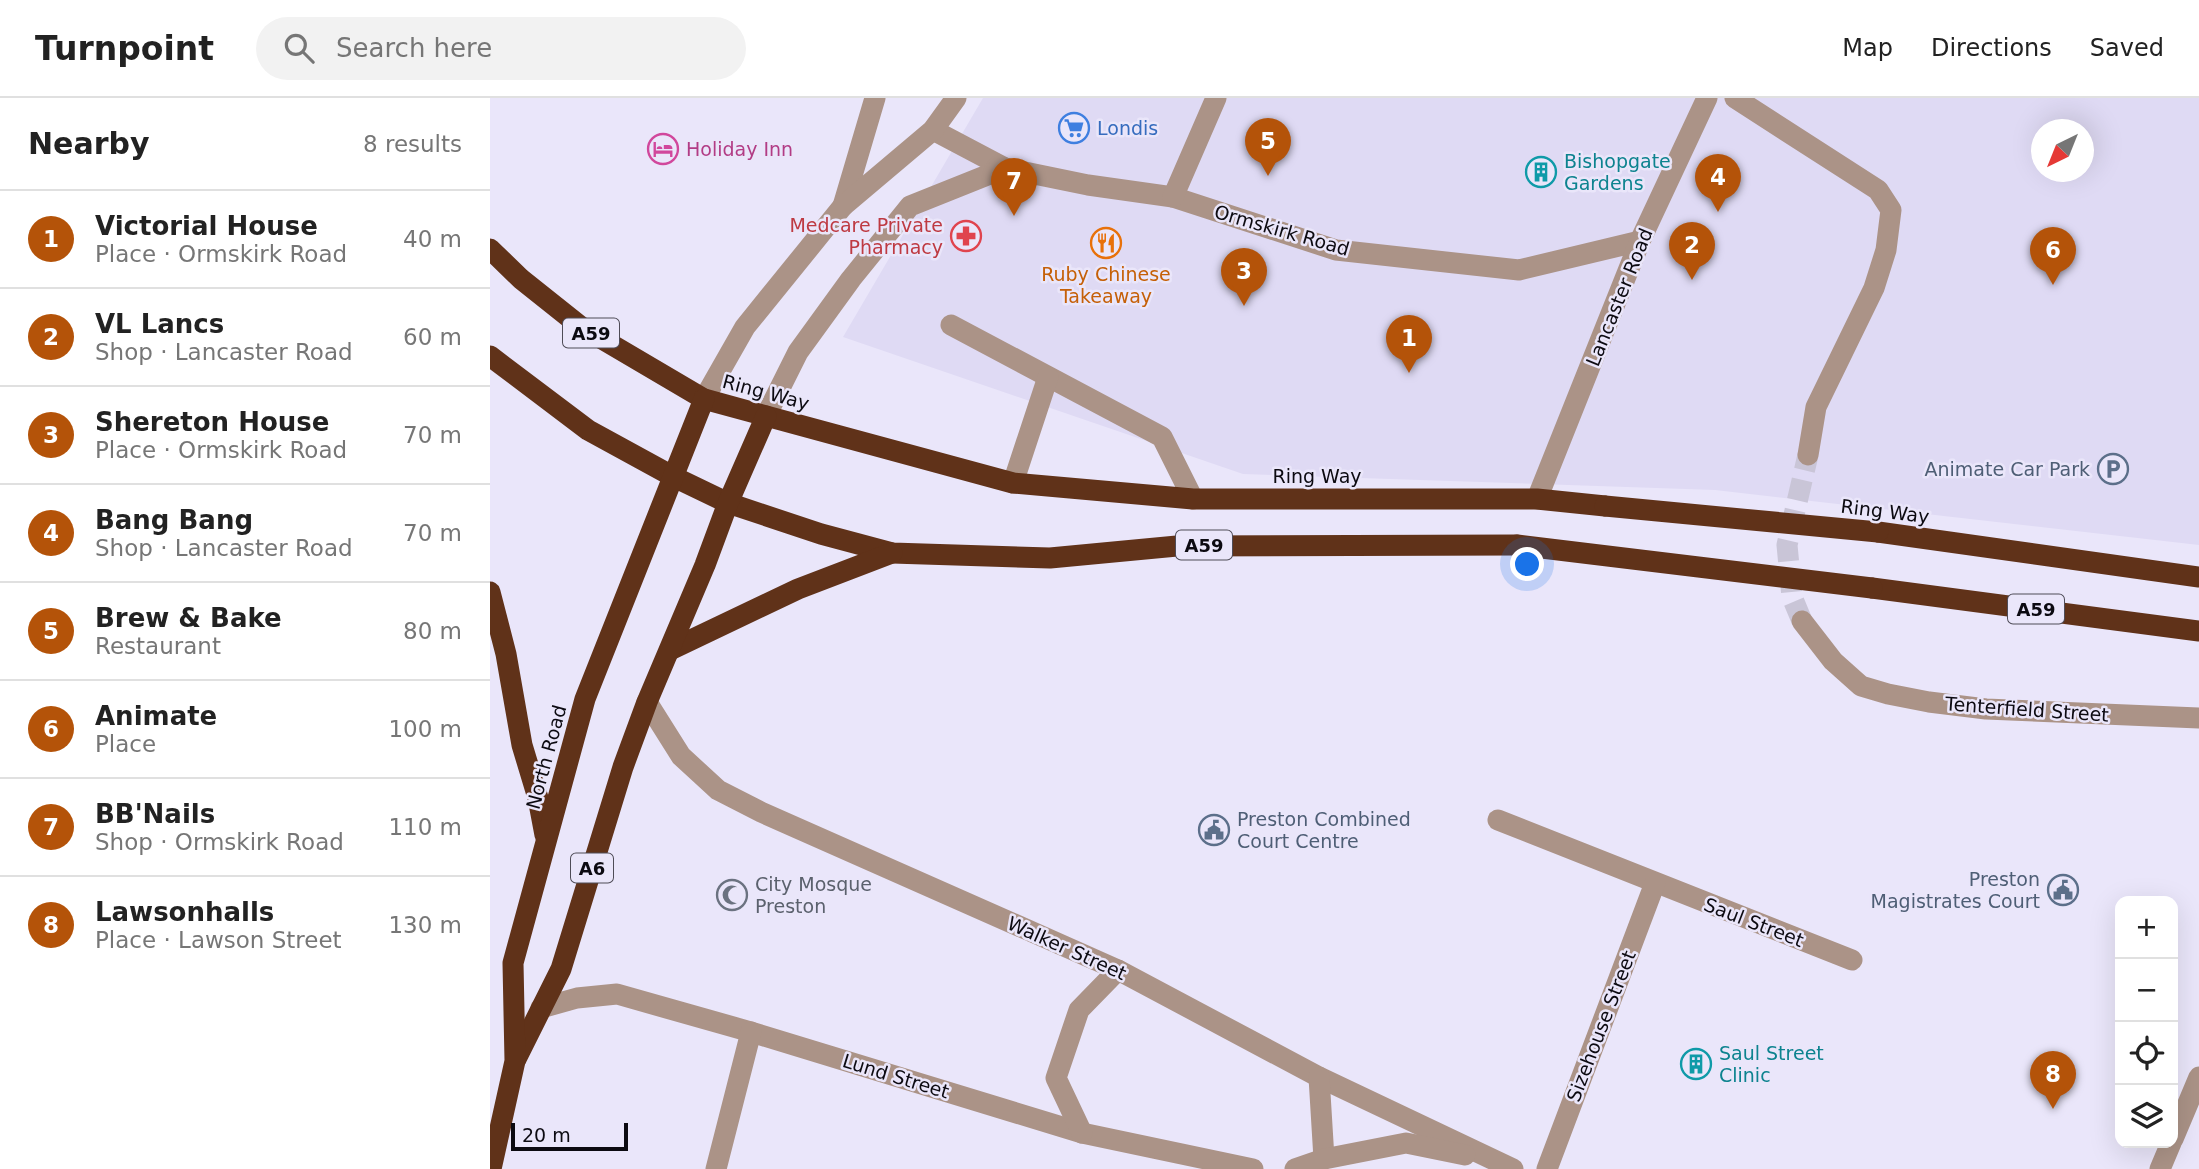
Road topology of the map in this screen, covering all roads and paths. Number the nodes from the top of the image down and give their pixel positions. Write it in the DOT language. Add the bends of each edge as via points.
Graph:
graph roads {
  1 [pos="875,98"];
  2 [pos="956,98"];
  3 [pos="1216,98"];
  4 [pos="1707,98"];
  5 [pos="1735,98"];
  6 [pos="933,130"];
  7 [pos="1005,168"];
  8 [pos="1173,197"];
  9 [pos="843,206"];
  10 [pos="1640,241"];
  11 [pos="490,249"];
  12 [pos="951,325"];
  13 [pos="490,356"];
  14 [pos="1048,377"];
  15 [pos="704,399"];
  16 [pos="766,416"];
  17 [pos="1808,455"];
  18 [pos="674,477"];
  19 [pos="1013,483"];
  20 [pos="1193,499"];
  21 [pos="1537,499"];
  22 [pos="728,503"];
  23 [pos="892,553"];
  24 [pos="2199,577"];
  25 [pos="490,592"];
  26 [pos="1802,621"];
  27 [pos="2199,631"];
  28 [pos="490,640"];
  29 [pos="670,650"];
  30 [pos="506,654"];
  31 [pos="647,702"];
  32 [pos="2199,718"];
  33 [pos="1498,820"];
  34 [pos="546,840"];
  35 [pos="1655,883"];
  36 [pos="1852,960"];
  37 [pos="1118,970"];
  38 [pos="541,1008"];
  39 [pos="751,1032"];
  40 [pos="515,1061"];
  41 [pos="1320,1077"];
  42 [pos="2199,1077"];
  43 [pos="2178,1127"];
  44 [pos="1082,1133"];
  45 [pos="2169,1148"];
  46 [pos="1324,1159"];
  47 [pos="1189,1162"];
  48 [pos="1505,1166"];
  49 [pos="491,1169"];
  50 [pos="716,1169"];
  51 [pos="1253,1169"];
  52 [pos="1295,1169"];
  53 [pos="1547,1169"];
  54 [pos="2160,1169"];
  1 -- 9 [label="street"];
  2 -- 6 [label="street"];
  3 -- 8 [label="street"];
  4 -- 10 [label="street, Lancaster Road"];
  5 -- 17 [label="street" via="1878,190 1891,210 1886,250 1874,288 1816,407"];
  6 -- 7 [label="street, Ormskirk Road"];
  6 -- 9 [label="street"];
  7 -- 8 [label="street, Ormskirk Road"];
  7 -- 16 [label="street" via="910,206 798,352"];
  8 -- 10 [label="street, Ormskirk Road" via="1336,250 1519,270"];
  9 -- 15 [label="street" via="745,327"];
  10 -- 21 [label="street, Lancaster Road"];
  11 -- 15 [label="highway, Ring Way / A59" via="580,326"];
  12 -- 14 [label="street"];
  13 -- 18 [label="highway, A59" via="587,430"];
  14 -- 19 [label="street"];
  14 -- 20 [label="street" via="1162,438"];
  15 -- 16 [label="highway, Ring Way / A59"];
  15 -- 18 [label="highway, A6"];
  16 -- 19 [label="highway, Ring Way / A59"];
  16 -- 22 [label="highway, A6"];
  18 -- 22 [label="highway, A59"];
  18 -- 34 [label="highway, North Road / A6" via="585,699"];
  19 -- 20 [label="highway, Ring Way / A59"];
  20 -- 21 [label="highway, Ring Way / A59"];
  21 -- 24 [label="highway, Ring Way / A59, bridge" via="1878,532"];
  22 -- 23 [label="highway, A59"];
  22 -- 29 [label="highway, North Road / A6"];
  23 -- 27 [label="highway, A59, bridge" via="1051,558 1177,545 1517,545"];
  23 -- 29 [label="highway, A59" via="798,589"];
  25 -- 30 [label="highway"];
  26 -- 32 [label="street, Tenterfield Street" via="1833,661 1861,686 1888,694 1986,709"];
  28 -- 30 [label="street"];
  29 -- 31 [label="highway, North Road / A6"];
  30 -- 34 [label="highway"];
  31 -- 37 [label="street, Walker Street" via="681,756 718,790"];
  31 -- 38 [label="highway, North Road / A6" via="561,969"];
  33 -- 35 [label="street, Saul Street"];
  34 -- 40 [label="highway, North Road / A6" via="513,963"];
  35 -- 36 [label="street, Saul Street"];
  35 -- 53 [label="street, Sizehouse Street"];
  37 -- 41 [label="street, Walker Street"];
  37 -- 44 [label="street" via="1079,1010 1056,1078"];
  38 -- 39 [label="street, Lund Street" via="617,994"];
  38 -- 40 [label="highway, North Road / A6"];
  39 -- 44 [label="street, Lund Street"];
  39 -- 50 [label="street"];
  40 -- 49 [label="highway, North Road / A6"];
  41 -- 46 [label="street"];
  41 -- 48 [label="street, Walker Street"];
  42 -- 43 [label="street"];
  44 -- 47 [label="street, Lund Street"];
  45 -- 54 [label="street"];
  46 -- 48 [label="street" via="1406,1143"];
  46 -- 52 [label="street"];
  47 -- 51 [label="street, Lund Street"];
}
